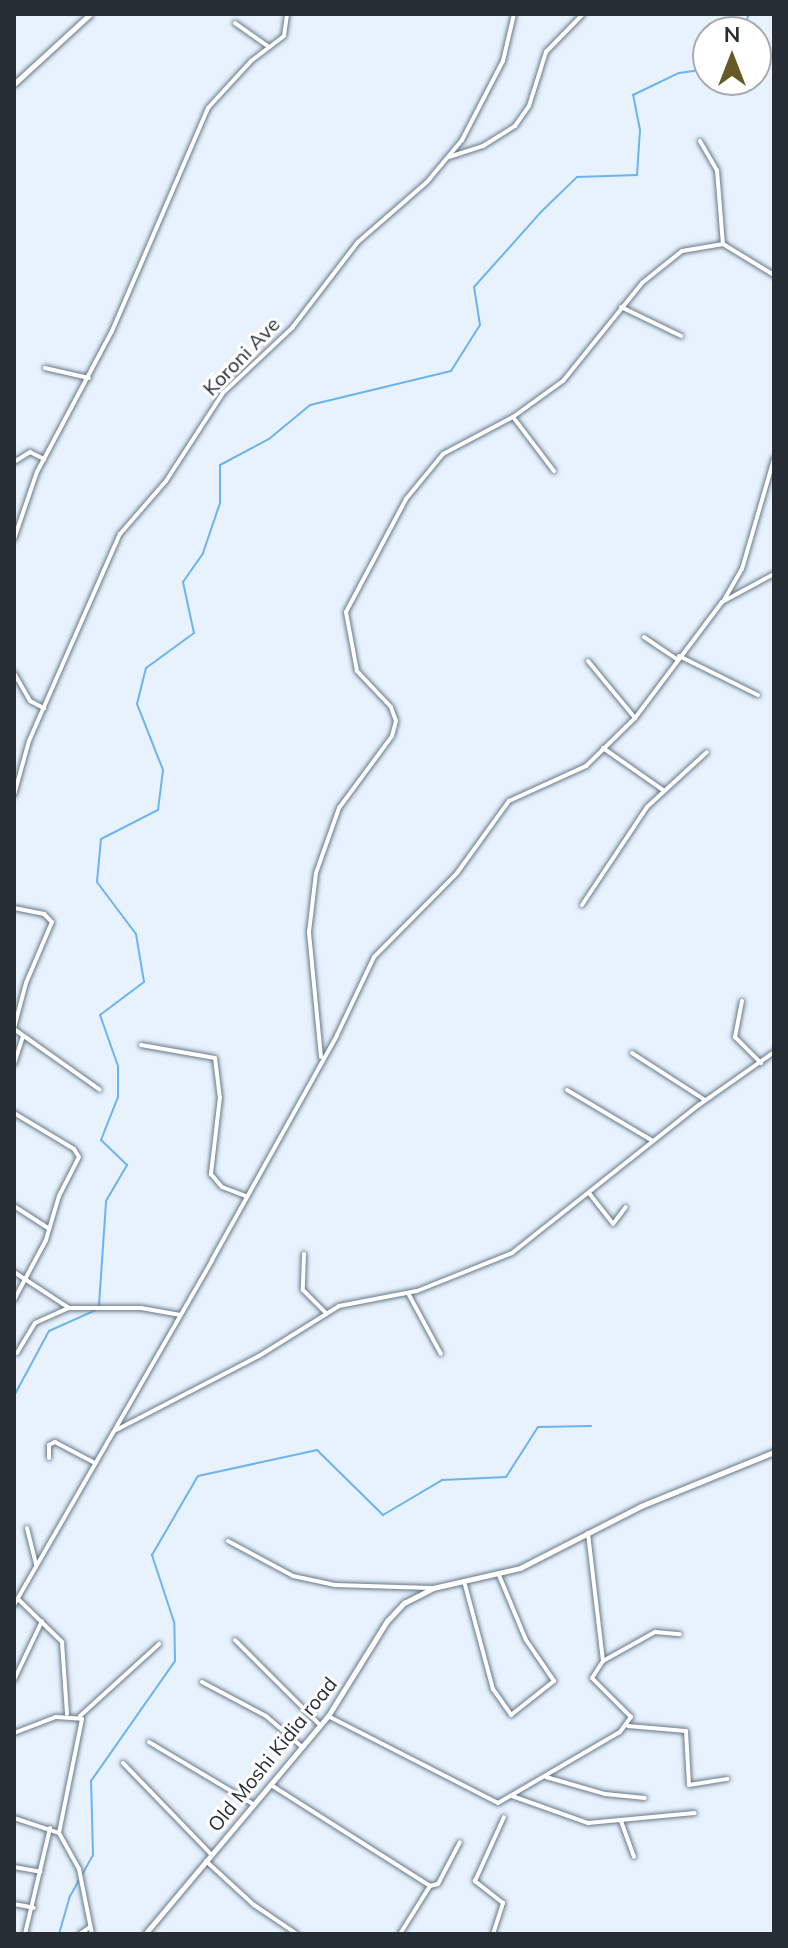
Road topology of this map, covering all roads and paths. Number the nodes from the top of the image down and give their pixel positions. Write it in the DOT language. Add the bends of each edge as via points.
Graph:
graph roads {
  1 [pos="90,14"];
  2 [pos="287,14"];
  3 [pos="514,14"];
  4 [pos="583,14"];
  5 [pos="235,23"];
  6 [pos="269,47"];
  7 [pos="14,84"];
  8 [pos="700,141"];
  9 [pos="449,157"];
  10 [pos="723,244"];
  11 [pos="774,275"];
  12 [pos="621,307"];
  13 [pos="681,336"];
  14 [pos="45,368"];
  15 [pos="89,378"];
  16 [pos="513,417"];
  17 [pos="44,459"];
  18 [pos="774,459"];
  19 [pos="14,462"];
  20 [pos="554,471"];
  21 [pos="14,539"];
  22 [pos="774,574"];
  23 [pos="722,602"];
  24 [pos="644,637"];
  25 [pos="678,658"];
  26 [pos="588,661"];
  27 [pos="14,673"];
  28 [pos="758,695"];
  29 [pos="44,708"];
  30 [pos="635,718"];
  31 [pos="603,748"];
  32 [pos="707,752"];
  33 [pos="17,772"];
  34 [pos="664,791"];
  35 [pos="14,795"];
  36 [pos="582,905"];
  37 [pos="14,908"];
  38 [pos="742,1001"];
  39 [pos="14,1028"];
  40 [pos="23,1035"];
  41 [pos="141,1045"];
  42 [pos="774,1052"];
  43 [pos="632,1053"];
  44 [pos="322,1060"];
  45 [pos="761,1063"];
  46 [pos="14,1064"];
  47 [pos="100,1090"];
  48 [pos="567,1090"];
  49 [pos="705,1100"];
  50 [pos="14,1113"];
  51 [pos="653,1141"];
  52 [pos="589,1193"];
  53 [pos="245,1196"];
  54 [pos="14,1206"];
  55 [pos="626,1207"];
  56 [pos="48,1228"];
  57 [pos="304,1254"];
  58 [pos="14,1272"];
  59 [pos="26,1278"];
  60 [pos="408,1293"];
  61 [pos="14,1300"];
  62 [pos="69,1308"];
  63 [pos="326,1313"];
  64 [pos="181,1315"];
  65 [pos="17,1353"];
  66 [pos="441,1354"];
  67 [pos="116,1430"];
  68 [pos="774,1452"];
  69 [pos="49,1458"];
  70 [pos="95,1463"];
  71 [pos="27,1528"];
  72 [pos="588,1533"];
  73 [pos="228,1541"];
  74 [pos="36,1565"];
  75 [pos="499,1575"];
  76 [pos="464,1581"];
  77 [pos="433,1588"];
  78 [pos="18,1599"];
  79 [pos="14,1605"];
  80 [pos="43,1621"];
  81 [pos="680,1634"];
  82 [pos="235,1640"];
  83 [pos="159,1644"];
  84 [pos="603,1661"];
  85 [pos="14,1680"];
  86 [pos="202,1682"];
  87 [pos="67,1715"];
  88 [pos="80,1716"];
  89 [pos="328,1716"];
  90 [pos="320,1725"];
  91 [pos="628,1726"];
  92 [pos="14,1733"];
  93 [pos="149,1742"];
  94 [pos="302,1747"];
  95 [pos="123,1763"];
  96 [pos="545,1777"];
  97 [pos="728,1779"];
  98 [pos="271,1785"];
  99 [pos="512,1796"];
  100 [pos="645,1798"];
  101 [pos="254,1805"];
  102 [pos="695,1813"];
  103 [pos="504,1817"];
  104 [pos="14,1820"];
  105 [pos="621,1821"];
  106 [pos="50,1827"];
  107 [pos="59,1833"];
  108 [pos="460,1842"];
  109 [pos="211,1854"];
  110 [pos="634,1857"];
  111 [pos="205,1860"];
  112 [pos="14,1867"];
  113 [pos="41,1872"];
  114 [pos="430,1886"];
  115 [pos="14,1904"];
  116 [pos="34,1908"];
  117 [pos="90,1927"];
  118 [pos="25,1934"];
  119 [pos="80,1934"];
  120 [pos="92,1934"];
  121 [pos="145,1934"];
  122 [pos="297,1934"];
  123 [pos="400,1934"];
  124 [pos="493,1934"];
  1 -- 7 [label="street"];
  2 -- 6 [label="street" via="287,33"];
  3 -- 9 [label="street, Koroni Ave" via="491,88"];
  4 -- 9 [label="street" via="546,52 529,106 515,126 483,146"];
  5 -- 6 [label="street"];
  6 -- 15 [label="street" via="208,108"];
  8 -- 10 [label="street" via="717,170"];
  9 -- 29 [label="street, Koroni Ave" via="367,232 292,328 213,406 166,481 120,534"];
  10 -- 11 [label="street"];
  10 -- 12 [label="street" via="695,245 675,255"];
  12 -- 13 [label="street"];
  12 -- 16 [label="street" via="563,381"];
  14 -- 15 [label="street"];
  15 -- 17 [label="street"];
  16 -- 20 [label="street"];
  16 -- 44 [label="street" via="443,454 417,483 347,607 353,662 396,721 392,736 349,789 318,863 309,932"];
  17 -- 19 [label="street" via="30,452"];
  17 -- 21 [label="street"];
  18 -- 23 [label="street" via="742,569"];
  22 -- 23 [label="street"];
  23 -- 25 [label="street"];
  24 -- 25 [label="street"];
  25 -- 28 [label="street"];
  25 -- 30 [label="street"];
  26 -- 30 [label="street"];
  27 -- 29 [label="street" via="30,701"];
  29 -- 33 [label="street, Koroni Ave"];
  30 -- 31 [label="street"];
  31 -- 34 [label="street"];
  31 -- 44 [label="street" via="572,775 509,801 457,873 374,957"];
  32 -- 34 [label="street"];
  33 -- 35 [label="street, Koroni Ave"];
  34 -- 36 [label="street"];
  37 -- 39 [label="street" via="44,914 52,922"];
  38 -- 45 [label="street" via="735,1037"];
  39 -- 40 [label="street"];
  40 -- 46 [label="street"];
  40 -- 47 [label="street"];
  41 -- 53 [label="street" via="215,1058 220,1097 211,1174 222,1187"];
  42 -- 45 [label="street"];
  43 -- 49 [label="street"];
  44 -- 53 [label="street"];
  45 -- 49 [label="street"];
  48 -- 51 [label="street"];
  49 -- 51 [label="street"];
  50 -- 56 [label="street" via="79,1154"];
  51 -- 52 [label="street"];
  52 -- 55 [label="street" via="611,1224"];
  52 -- 60 [label="street" via="512,1253"];
  53 -- 64 [label="street"];
  54 -- 56 [label="street"];
  56 -- 59 [label="street"];
  57 -- 63 [label="street" via="303,1290"];
  58 -- 59 [label="street"];
  59 -- 61 [label="street"];
  59 -- 62 [label="street"];
  60 -- 63 [label="street" via="348,1303"];
  60 -- 66 [label="street"];
  62 -- 64 [label="street" via="141,1308"];
  62 -- 65 [label="street" via="35,1323"];
  63 -- 67 [label="street" via="259,1356"];
  64 -- 67 [label="street"];
  67 -- 70 [label="street"];
  68 -- 72 [label="street, Old Moshi Kidia road"];
  69 -- 70 [label="street" via="49,1445 55,1442"];
  70 -- 74 [label="street"];
  71 -- 74 [label="street"];
  72 -- 75 [label="street, Old Moshi Kidia road"];
  72 -- 84 [label="street"];
  73 -- 77 [label="street" via="293,1576 335,1585 410,1583"];
  74 -- 78 [label="street"];
  75 -- 76 [label="street, Old Moshi Kidia road"];
  75 -- 76 [label="street" via="523,1634 554,1681 511,1715 493,1689"];
  76 -- 77 [label="street, Old Moshi Kidia road"];
  77 -- 89 [label="street, Old Moshi Kidia road" via="393,1613"];
  78 -- 79 [label="street"];
  78 -- 80 [label="street"];
  80 -- 85 [label="street"];
  80 -- 87 [label="street" via="62,1642"];
  81 -- 84 [label="street" via="655,1632"];
  82 -- 90 [label="street"];
  83 -- 88 [label="street"];
  84 -- 91 [label="street" via="592,1678 631,1717"];
  86 -- 94 [label="street" via="266,1716"];
  87 -- 88 [label="street"];
  87 -- 92 [label="street"];
  88 -- 107 [label="street" via="83,1722"];
  89 -- 90 [label="street, Old Moshi Kidia road"];
  89 -- 99 [label="street" via="484,1800 498,1803"];
  90 -- 94 [label="street, Old Moshi Kidia road"];
  91 -- 96 [label="street"];
  91 -- 97 [label="street" via="686,1731 689,1785"];
  93 -- 101 [label="street"];
  94 -- 98 [label="street, Old Moshi Kidia road"];
  95 -- 109 [label="street"];
  96 -- 99 [label="street"];
  96 -- 100 [label="street" via="605,1794"];
  98 -- 101 [label="street, Old Moshi Kidia road"];
  98 -- 114 [label="street"];
  99 -- 105 [label="street" via="576,1821"];
  101 -- 109 [label="street, Old Moshi Kidia road"];
  102 -- 105 [label="street"];
  103 -- 124 [label="street" via="475,1881 503,1903"];
  104 -- 106 [label="street"];
  105 -- 110 [label="street"];
  106 -- 107 [label="street"];
  106 -- 113 [label="street"];
  107 -- 117 [label="street" via="82,1878"];
  108 -- 114 [label="street" via="438,1884"];
  109 -- 111 [label="street, Old Moshi Kidia road"];
  111 -- 121 [label="street, Old Moshi Kidia road"];
  111 -- 122 [label="street" via="254,1905"];
  112 -- 113 [label="street"];
  113 -- 116 [label="street"];
  114 -- 123 [label="street"];
  115 -- 116 [label="street"];
  116 -- 118 [label="street"];
  117 -- 119 [label="street"];
  117 -- 120 [label="street"];
}
